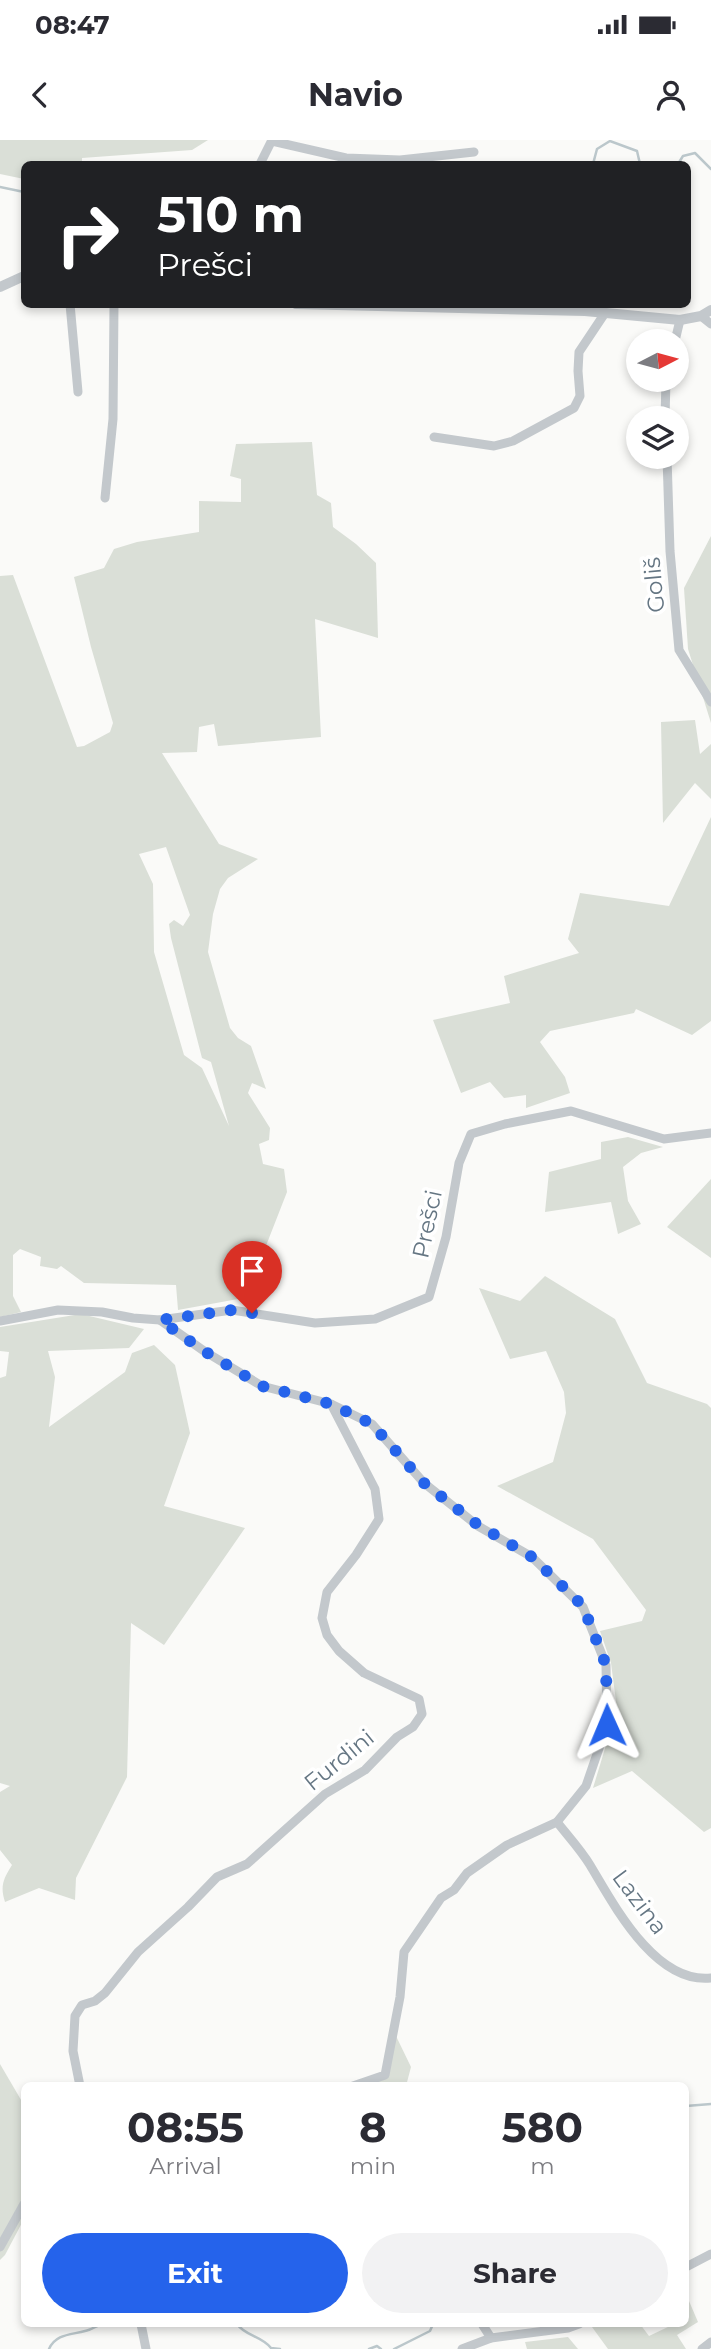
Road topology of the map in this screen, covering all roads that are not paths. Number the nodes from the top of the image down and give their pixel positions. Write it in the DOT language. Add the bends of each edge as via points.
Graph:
graph roads {
  1 [pos="272,140"];
  2 [pos="474,152"];
  3 [pos="262,161"];
  4 [pos="21,277"];
  5 [pos="0,287"];
  6 [pos="70,308"];
  7 [pos="114,308"];
  8 [pos="408,308"];
  9 [pos="605,313"];
  10 [pos="706,313"];
  11 [pos="680,320"];
  12 [pos="711,324"];
  13 [pos="678,329"];
  14 [pos="78,392"];
  15 [pos="434,437"];
  16 [pos="667,469"];
  17 [pos="105,498"];
  18 [pos="711,702"];
  19 [pos="711,1133"];
  20 [pos="160,1320"];
  21 [pos="0,1321"];
  22 [pos="331,1404"];
  23 [pos="557,1822"];
  24 [pos="711,1978"];
  25 [pos="79,2082"];
  26 [pos="365,2082"];
  27 [pos="21,2209"];
  28 [pos="0,2247"];
  29 [pos="711,2254"];
  30 [pos="689,2265"];
  31 [pos="142,2327"];
  32 [pos="484,2327"];
  33 [pos="571,2327"];
  34 [pos="491,2338"];
  35 [pos="711,2342"];
  36 [pos="146,2349"];
  37 [pos="462,2349"];
  38 [pos="702,2349"];
  1 -- 2 [label="street" via="346,158 400,160"];
  1 -- 3 [label="street"];
  4 -- 5 [label="street"];
  6 -- 14 [label="street"];
  7 -- 17 [label="street" via="113,419"];
  8 -- 9 [label="street"];
  9 -- 11 [label="street"];
  9 -- 15 [label="street" via="579,352 580,396 574,408 513,441 494,446"];
  10 -- 11 [label="street"];
  10 -- 12 [label="street"];
  11 -- 13 [label="street"];
  16 -- 18 [label="street, Goliš" via="679,650"];
  19 -- 20 [label="street, Prešci" via="664,1139 571,1111 471,1134 459,1163 429,1297 375,1319 314,1323 232,1310"];
  20 -- 21 [label="street" via="58,1310"];
  20 -- 22 [label="street" via="262,1386"];
  22 -- 23 [label="street" via="372,1424 424,1483 478,1525 532,1557 583,1606 606,1665 607,1725 586,1786"];
  22 -- 25 [label="street, Furdini" via="375,1489 379,1519 327,1592 322,1618 327,1636 364,1672 419,1699 422,1714 365,1770 325,1794 247,1864 217,1877 138,1952 105,1993 82,2005 75,2016 73,2051"];
  23 -- 24 [label="street, Lazina" via="589,1863 616,1911 658,1958 678,1972"];
  23 -- 26 [label="street" via="507,1844 441,1898 404,1952 385,2075"];
  27 -- 28 [label="street"];
  29 -- 30 [label="street"];
  31 -- 36 [label="street"];
  32 -- 34 [label="street"];
  33 -- 34 [label="street"];
  34 -- 37 [label="street"];
  35 -- 38 [label="street"];
}
